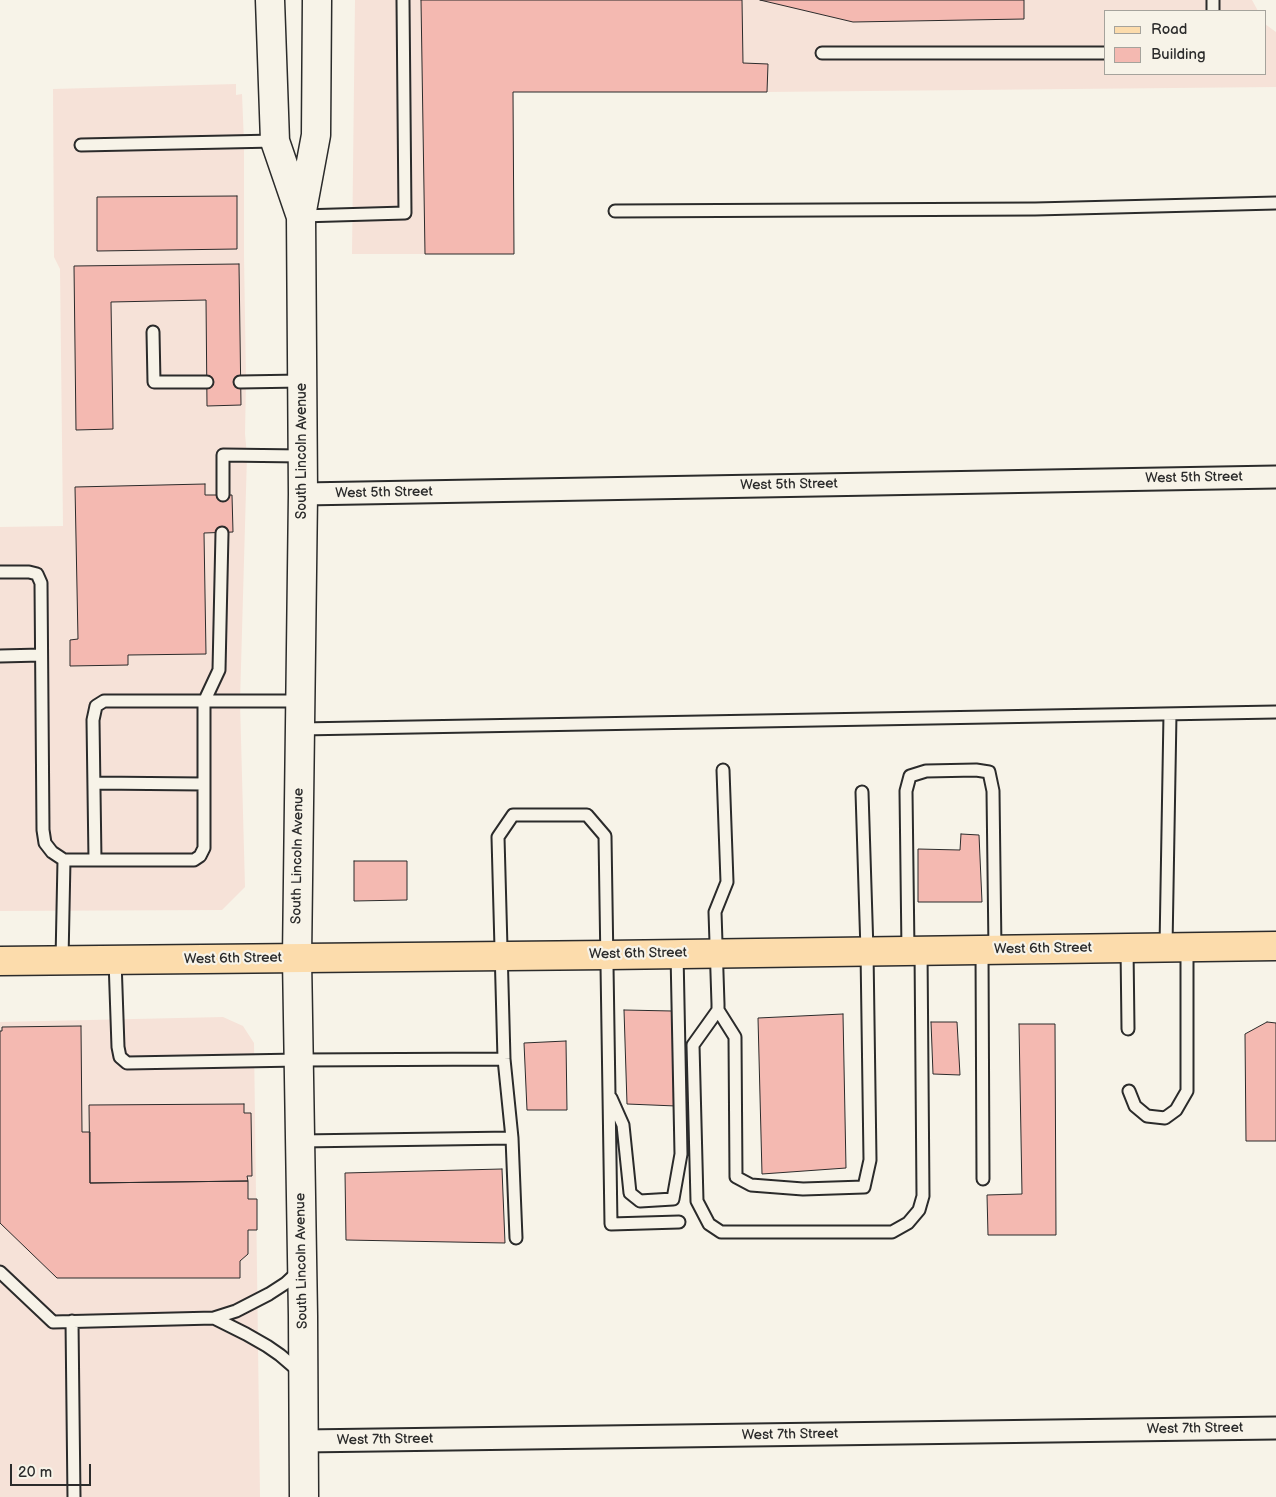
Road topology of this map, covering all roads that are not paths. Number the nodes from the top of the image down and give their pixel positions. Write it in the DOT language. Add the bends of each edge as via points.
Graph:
graph roads {
  1 [pos="270,0"];
  2 [pos="317,0"];
  3 [pos="403,0"];
  4 [pos="822,53"];
  5 [pos="1104,53"];
  6 [pos="275,141"];
  7 [pos="81,145"];
  8 [pos="1276,203"];
  9 [pos="616,211"];
  10 [pos="301,216"];
  11 [pos="153,332"];
  12 [pos="301,381"];
  13 [pos="207,382"];
  14 [pos="240,382"];
  15 [pos="302,456"];
  16 [pos="1276,476"];
  17 [pos="303,494"];
  18 [pos="223,495"];
  19 [pos="222,533"];
  20 [pos="0,572"];
  21 [pos="41,655"];
  22 [pos="0,656"];
  23 [pos="300,701"];
  24 [pos="204,702"];
  25 [pos="1276,712"];
  26 [pos="1170,714"];
  27 [pos="300,729"];
  28 [pos="724,770"];
  29 [pos="94,783"];
  30 [pos="204,784"];
  31 [pos="862,792"];
  32 [pos="64,860"];
  33 [pos="95,860"];
  34 [pos="1276,946"];
  35 [pos="1176,947"];
  36 [pos="1127,948"];
  37 [pos="915,950"];
  38 [pos="989,950"];
  39 [pos="867,951"];
  40 [pos="716,953"];
  41 [pos="678,954"];
  42 [pos="608,955"];
  43 [pos="501,956"];
  44 [pos="297,958"];
  45 [pos="62,960"];
  46 [pos="115,960"];
  47 [pos="0,961"];
  48 [pos="718,1010"];
  49 [pos="1128,1029"];
  50 [pos="504,1059"];
  51 [pos="299,1060"];
  52 [pos="1129,1092"];
  53 [pos="609,1094"];
  54 [pos="512,1138"];
  55 [pos="300,1141"];
  56 [pos="983,1178"];
  57 [pos="679,1222"];
  58 [pos="516,1238"];
  59 [pos="302,1267"];
  60 [pos="0,1272"];
  61 [pos="214,1318"];
  62 [pos="72,1322"];
  63 [pos="303,1374"];
  64 [pos="1276,1428"];
  65 [pos="303,1441"];
  66 [pos="74,1497"];
  67 [pos="304,1497"];
  1 -- 6 [label="main road, South Lincoln Avenue"];
  2 -- 10 [label="main road, South Lincoln Avenue" via="316,135"];
  3 -- 10 [label="lane" via="405,213"];
  4 -- 5 [label="lane"];
  6 -- 7 [label="lane"];
  6 -- 10 [label="main road, South Lincoln Avenue"];
  8 -- 9 [label="lane" via="1035,209"];
  10 -- 12 [label="main road, South Lincoln Avenue"];
  11 -- 13 [label="lane" via="154,382"];
  12 -- 14 [label="lane"];
  12 -- 15 [label="main road, South Lincoln Avenue"];
  15 -- 17 [label="main road, South Lincoln Avenue"];
  15 -- 18 [label="lane" via="223,455"];
  16 -- 17 [label="street, West 5th Street"];
  17 -- 23 [label="main road, South Lincoln Avenue"];
  19 -- 24 [label="lane" via="219,670"];
  20 -- 21 [label="lane" via="37,574 40,583"];
  21 -- 22 [label="lane"];
  21 -- 32 [label="lane" via="43,830 45,843"];
  23 -- 24 [label="lane"];
  23 -- 27 [label="main road, South Lincoln Avenue"];
  24 -- 29 [label="lane" via="104,701 96,706 93,720"];
  24 -- 30 [label="lane"];
  25 -- 26 [label="lane"];
  26 -- 27 [label="lane"];
  26 -- 35 [label="lane"];
  27 -- 44 [label="main road, South Lincoln Avenue"];
  28 -- 40 [label="lane" via="727,882 715,912"];
  29 -- 30 [label="lane"];
  29 -- 33 [label="lane"];
  30 -- 33 [label="lane" via="204,848 200,856 194,860"];
  31 -- 39 [label="lane"];
  32 -- 33 [label="lane"];
  32 -- 45 [label="lane"];
  34 -- 35 [label="main road, West 6th Street"];
  35 -- 36 [label="main road, West 6th Street"];
  35 -- 52 [label="lane" via="1187,1091 1176,1110 1165,1118 1147,1116 1135,1106"];
  36 -- 38 [label="main road, West 6th Street"];
  36 -- 49 [label="lane"];
  37 -- 38 [label="main road, West 6th Street"];
  37 -- 38 [label="lane" via="906,791 910,776 926,772 976,770 989,772 993,791"];
  37 -- 39 [label="main road, West 6th Street"];
  37 -- 48 [label="lane" via="923,1196 919,1210 908,1223 892,1232 721,1232 709,1224 697,1202 693,1044"];
  38 -- 56 [label="lane"];
  39 -- 40 [label="main road, West 6th Street"];
  39 -- 48 [label="lane" via="870,1160 864,1187 803,1189 760,1186 751,1185 736,1176 735,1037"];
  40 -- 41 [label="main road, West 6th Street"];
  40 -- 48 [label="lane"];
  41 -- 42 [label="main road, West 6th Street"];
  41 -- 53 [label="lane" via="681,1154 673,1199 640,1201 630,1193 624,1125"];
  42 -- 43 [label="main road, West 6th Street"];
  42 -- 43 [label="lane" via="606,836 587,815 513,815 498,837"];
  42 -- 53 [label="lane"];
  43 -- 44 [label="main road, West 6th Street"];
  43 -- 50 [label="lane"];
  44 -- 46 [label="main road, West 6th Street"];
  44 -- 51 [label="main road, South Lincoln Avenue"];
  45 -- 46 [label="main road, West 6th Street"];
  45 -- 47 [label="main road, West 6th Street"];
  46 -- 51 [label="lane" via="118,1047 120,1057 127,1063"];
  50 -- 51 [label="lane"];
  50 -- 54 [label="lane"];
  51 -- 55 [label="main road, South Lincoln Avenue"];
  53 -- 57 [label="lane" via="611,1224"];
  54 -- 55 [label="lane"];
  54 -- 58 [label="lane"];
  55 -- 59 [label="main road, South Lincoln Avenue"];
  59 -- 61 [label="lane" via="269,1294"];
  59 -- 63 [label="main road, South Lincoln Avenue"];
  60 -- 62 [label="lane" via="53,1322"];
  61 -- 62 [label="lane"];
  61 -- 63 [label="lane" via="267,1346"];
  62 -- 66 [label="lane"];
  63 -- 65 [label="main road, South Lincoln Avenue"];
  64 -- 65 [label="street, West 7th Street"];
  65 -- 67 [label="main road, South Lincoln Avenue"];
}
